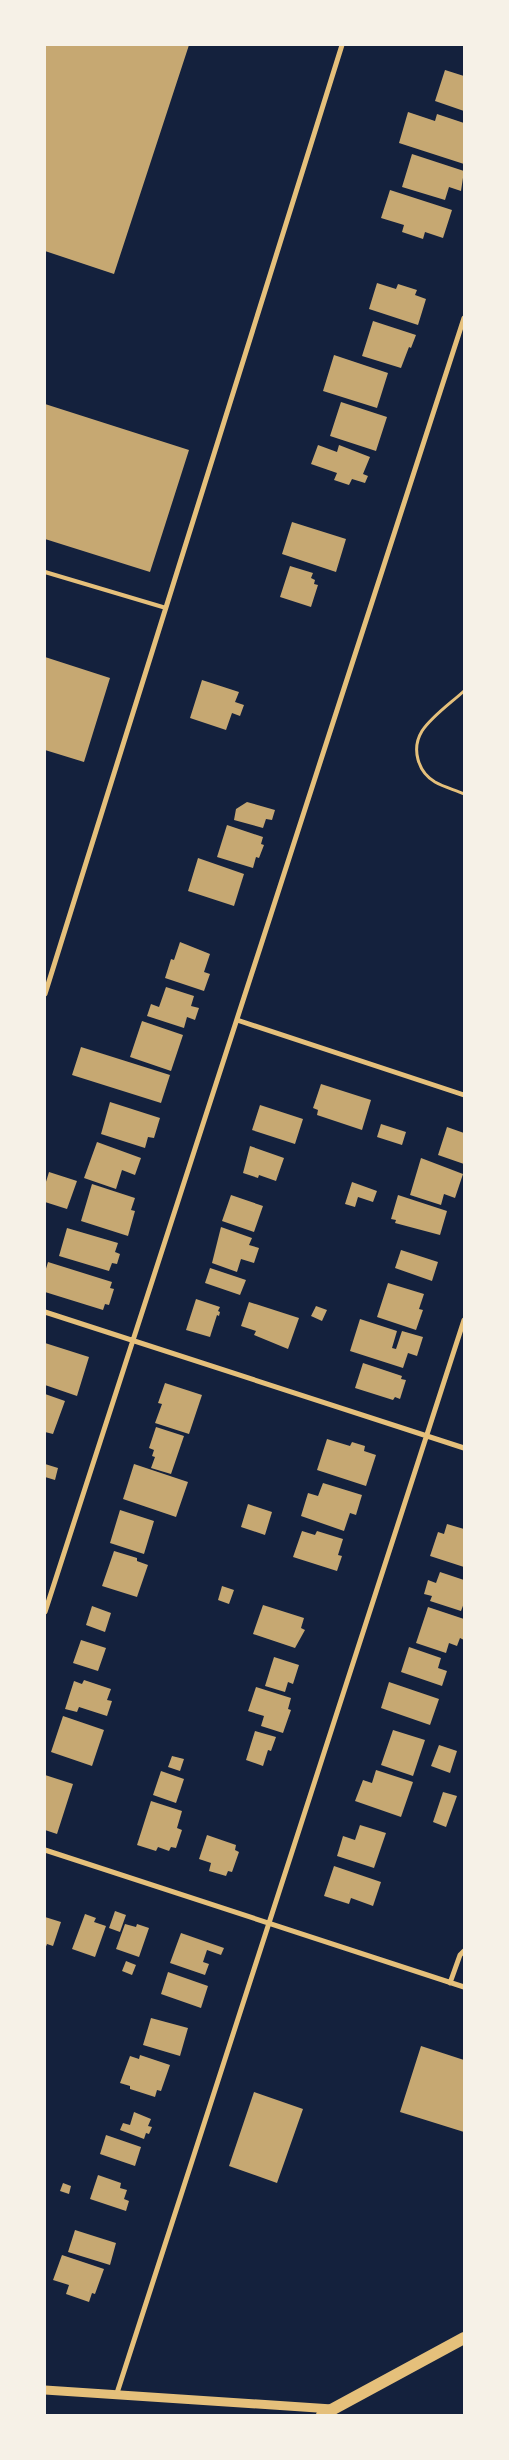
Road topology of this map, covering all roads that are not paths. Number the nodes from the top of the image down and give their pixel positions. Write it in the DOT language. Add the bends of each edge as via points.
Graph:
graph roads {
  1 [pos="342,45"];
  2 [pos="464,318"];
  3 [pos="45,572"];
  4 [pos="166,608"];
  5 [pos="45,994"];
  6 [pos="237,1020"];
  7 [pos="464,1095"];
  8 [pos="45,1312"];
  9 [pos="464,1320"];
  10 [pos="133,1340"];
  11 [pos="426,1434"];
  12 [pos="464,1448"];
  13 [pos="45,1612"];
  14 [pos="45,1850"];
  15 [pos="269,1925"];
  16 [pos="464,1952"];
  17 [pos="450,1983"];
  18 [pos="464,1987"];
  19 [pos="464,2338"];
  20 [pos="45,2390"];
  21 [pos="117,2393"];
  22 [pos="336,2412"];
  23 [pos="322,2415"];
  1 -- 4 [label="street"];
  2 -- 6 [label="street"];
  3 -- 4 [label="lane"];
  4 -- 5 [label="street"];
  6 -- 7 [label="street"];
  6 -- 10 [label="street"];
  8 -- 10 [label="street"];
  9 -- 11 [label="street"];
  10 -- 11 [label="street"];
  10 -- 13 [label="street"];
  11 -- 12 [label="street"];
  11 -- 15 [label="street"];
  14 -- 15 [label="street"];
  15 -- 17 [label="street"];
  15 -- 21 [label="street"];
  16 -- 17 [label="street"];
  17 -- 18 [label="street"];
  19 -- 22 [label="main road"];
  20 -- 21 [label="street"];
  21 -- 22 [label="street"];
  22 -- 23 [label="main road"];
}
